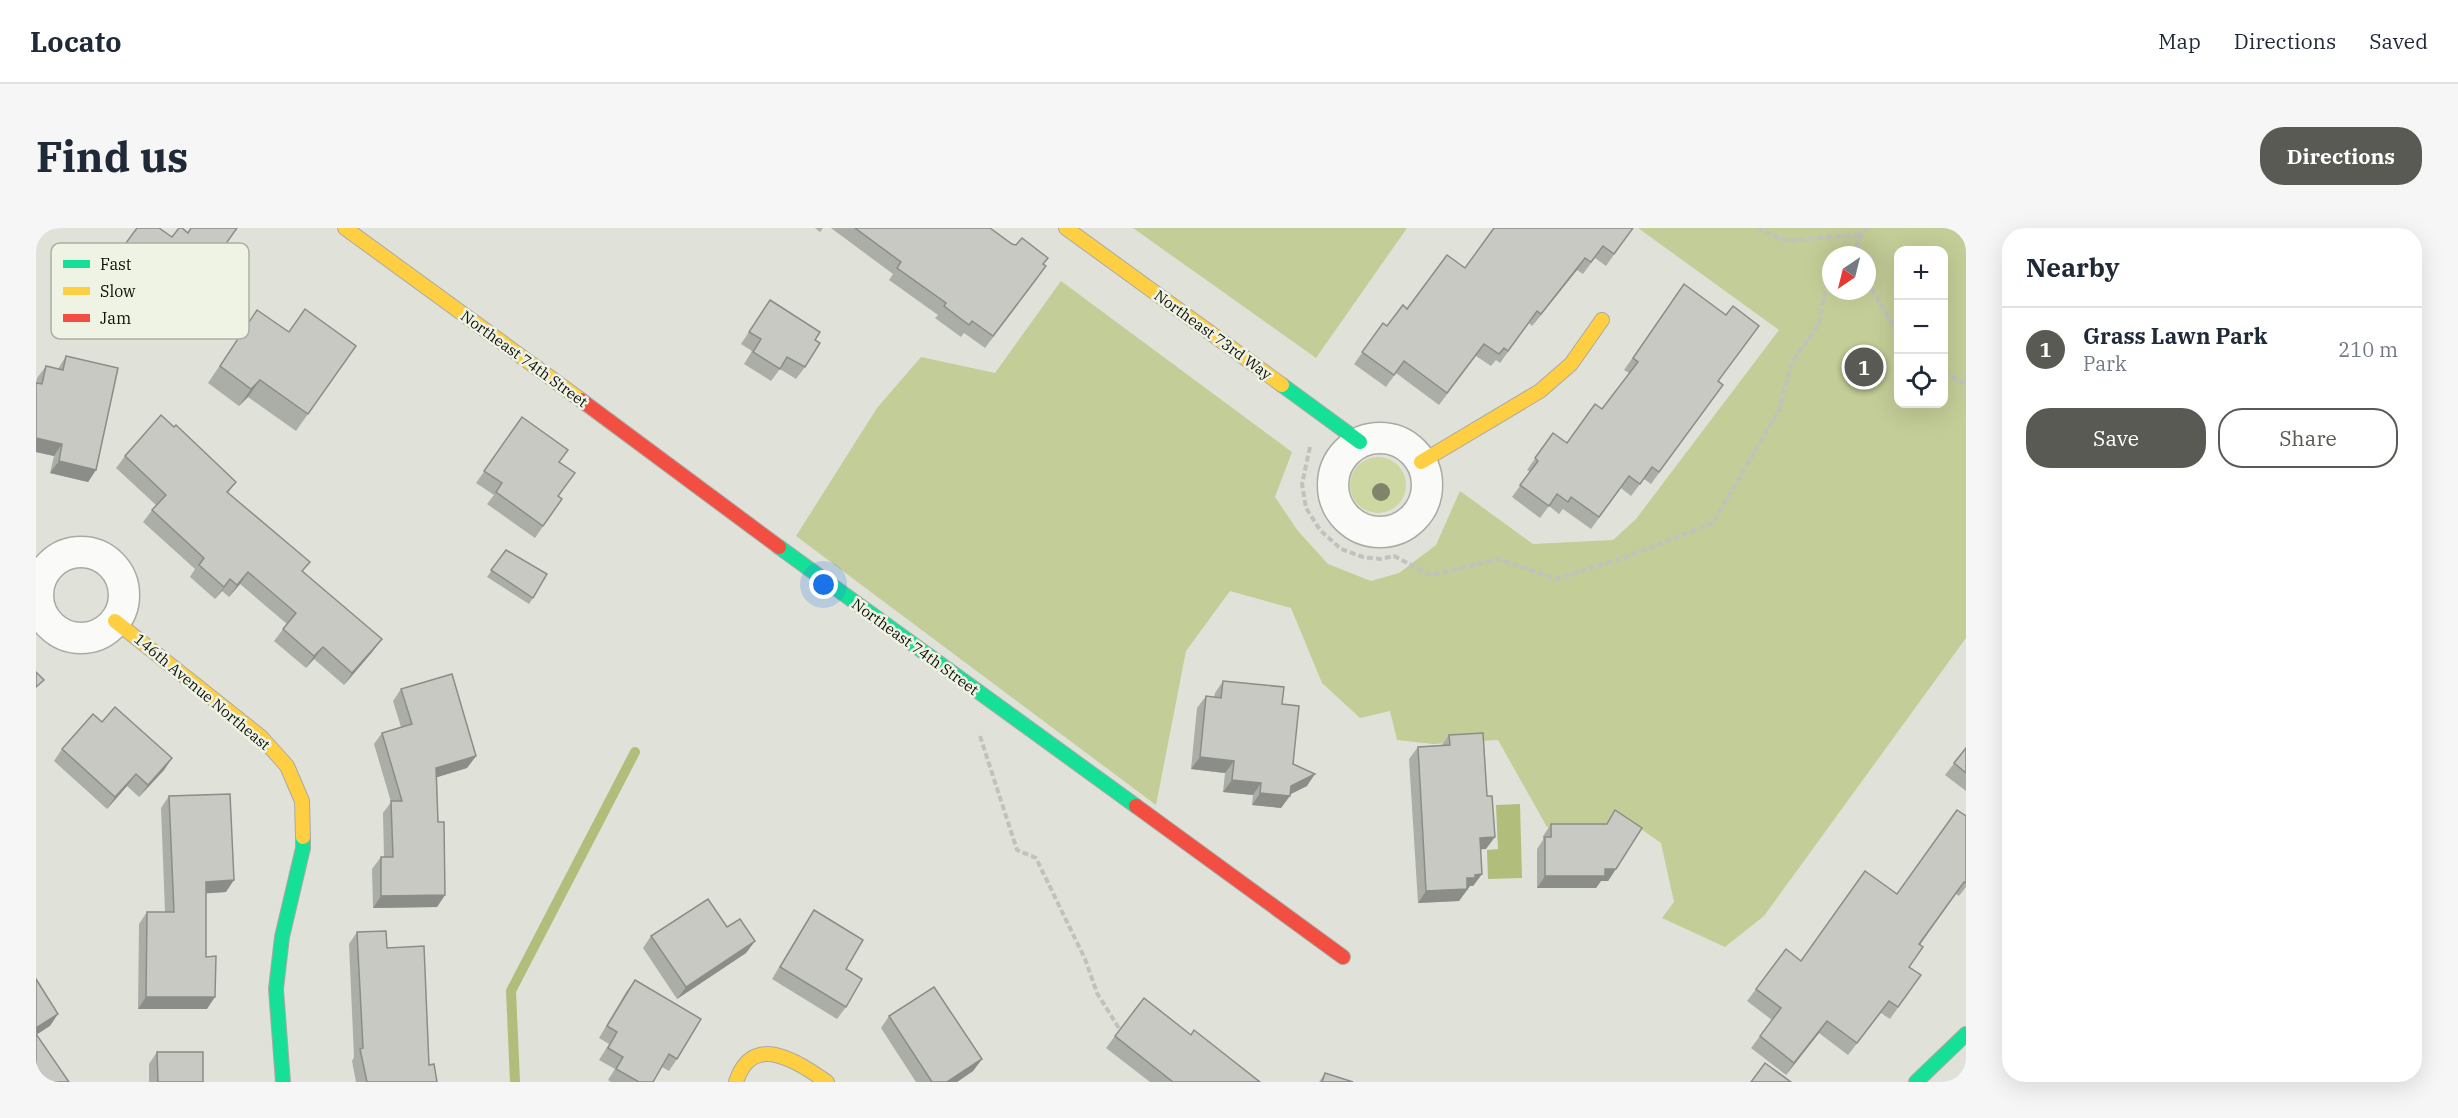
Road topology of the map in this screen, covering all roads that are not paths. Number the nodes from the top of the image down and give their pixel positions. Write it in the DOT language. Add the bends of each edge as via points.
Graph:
graph roads {
  1 [pos="345,228"];
  2 [pos="1066,228"];
  3 [pos="1602,320"];
  4 [pos="1360,442"];
  5 [pos="1421,462"];
  6 [pos="115,621"];
  7 [pos="1343,957"];
  8 [pos="1966,1034"];
  9 [pos="283,1082"];
  10 [pos="736,1082"];
  11 [pos="827,1082"];
  12 [pos="1916,1082"];
  1 -- 7 [label="street, Northeast 74th Street"];
  2 -- 4 [label="street, Northeast 73rd Way"];
  3 -- 5 [label="street" via="1571,364 1540,391"];
  4 -- 5 [label="street" via="1383,437 1399,441"];
  4 -- 5 [label="street" via="1341,456 1332,486 1335,502 1344,516 1370,532 1401,528 1423,507 1427,477"];
  6 -- 9 [label="street, 146th Avenue Northeast" via="261,737 287,766 302,801 303,848 282,937 276,989"];
  8 -- 12 [label="street"];
  10 -- 11 [label="street" via="751,1060 773,1053 785,1055"];
}
